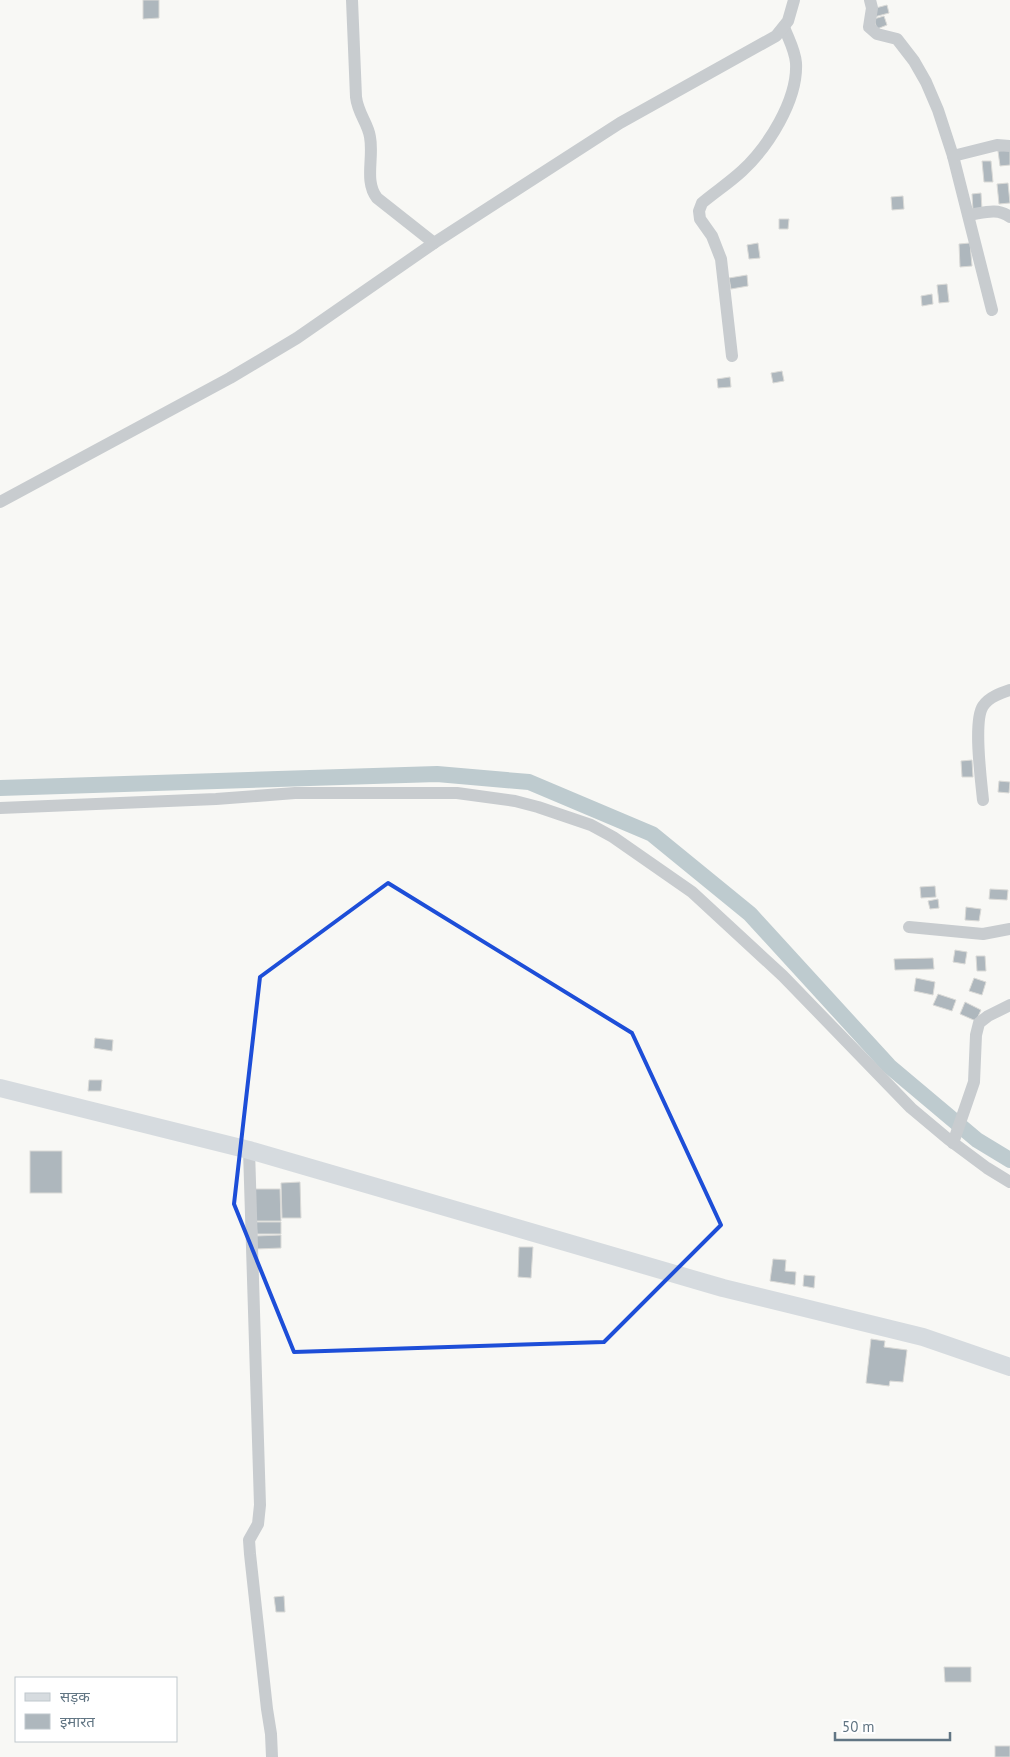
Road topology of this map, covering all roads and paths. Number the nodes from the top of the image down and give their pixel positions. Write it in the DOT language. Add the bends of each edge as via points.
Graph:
graph roads {
  1 [pos="352,0"];
  2 [pos="794,0"];
  3 [pos="870,0"];
  4 [pos="784,26"];
  5 [pos="1010,146"];
  6 [pos="953,156"];
  7 [pos="969,215"];
  8 [pos="1010,217"];
  9 [pos="434,243"];
  10 [pos="992,310"];
  11 [pos="732,356"];
  12 [pos="0,502"];
  13 [pos="1010,690"];
  14 [pos="983,800"];
  15 [pos="0,808"];
  16 [pos="909,927"];
  17 [pos="1010,929"];
  18 [pos="1010,1005"];
  19 [pos="0,1088"];
  20 [pos="954,1139"];
  21 [pos="250,1150"];
  22 [pos="1010,1182"];
  23 [pos="1010,1367"];
  24 [pos="272,1757"];
  1 -- 9 [label="street" via="356,97 370,138 370,184 377,198"];
  2 -- 4 [label="street"];
  3 -- 6 [label="street" via="869,27 877,34 897,39 914,61 938,110"];
  4 -- 9 [label="street" via="776,36 620,124"];
  4 -- 11 [label="street" via="796,62 796,76 786,108 761,150 742,171 702,203 699,211 721,258"];
  5 -- 6 [label="street" via="998,145"];
  6 -- 7 [label="street"];
  7 -- 8 [label="street" via="996,211"];
  7 -- 10 [label="street"];
  9 -- 12 [label="street" via="296,338 246,368"];
  13 -- 14 [label="street" via="988,701 979,718"];
  15 -- 20 [label="street" via="295,793 418,792 457,793 515,801 566,816 613,837 692,892 783,976 911,1108"];
  16 -- 17 [label="street" via="974,934"];
  18 -- 20 [label="street" via="979,1023 974,1082"];
  19 -- 21 [label="street"];
  20 -- 22 [label="street" via="987,1168"];
  21 -- 23 [label="street" via="723,1288 923,1337"];
  21 -- 24 [label="street" via="260,1516 249,1540"];
}
